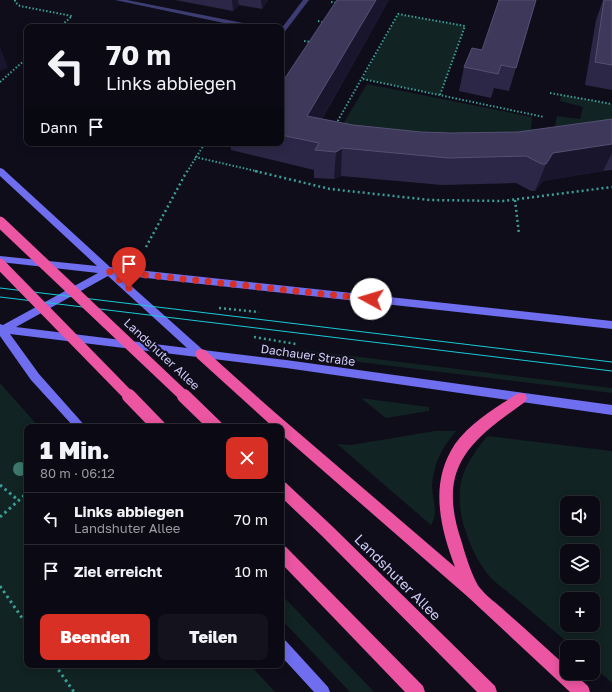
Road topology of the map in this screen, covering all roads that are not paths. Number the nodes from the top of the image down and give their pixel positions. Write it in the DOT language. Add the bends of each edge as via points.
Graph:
graph roads {
  1 [pos="118,0"];
  2 [pos="306,0"];
  3 [pos="238,24"];
  4 [pos="284,29"];
  5 [pos="0,170"];
  6 [pos="0,222"];
  7 [pos="0,259"];
  8 [pos="0,264"];
  9 [pos="109,271"];
  10 [pos="612,325"];
  11 [pos="1,329"];
  12 [pos="201,354"];
  13 [pos="521,398"];
  14 [pos="612,410"];
  15 [pos="77,424"];
  16 [pos="156,424"];
  17 [pos="213,424"];
  18 [pos="279,424"];
  19 [pos="284,429"];
  20 [pos="284,491"];
  21 [pos="284,555"];
  22 [pos="473,592"];
  23 [pos="284,649"];
  24 [pos="323,692"];
  25 [pos="417,692"];
  26 [pos="490,692"];
  27 [pos="582,692"];
  1 -- 3 [label="street"];
  2 -- 4 [label="street"];
  5 -- 9 [label="main road"];
  6 -- 17 [label="highway, Landshuter Allee, bridge"];
  7 -- 9 [label="main road"];
  8 -- 16 [label="highway, bridge"];
  9 -- 10 [label="main road"];
  9 -- 11 [label="main road"];
  9 -- 12 [label="main road"];
  11 -- 12 [label="main road, Dachauer Straße"];
  11 -- 15 [label="main road" via="35,377"];
  12 -- 13 [label="main road, Dachauer Straße"];
  12 -- 18 [label="highway"];
  13 -- 14 [label="main road, Dachauer Straße"];
  13 -- 22 [label="highway" via="488,421 472,436 460,450 450,469 446,490 447,519 455,549"];
  19 -- 22 [label="highway"];
  20 -- 26 [label="highway, Landshuter Allee"];
  21 -- 25 [label="highway"];
  22 -- 27 [label="highway"];
  23 -- 24 [label="main road"];
}
